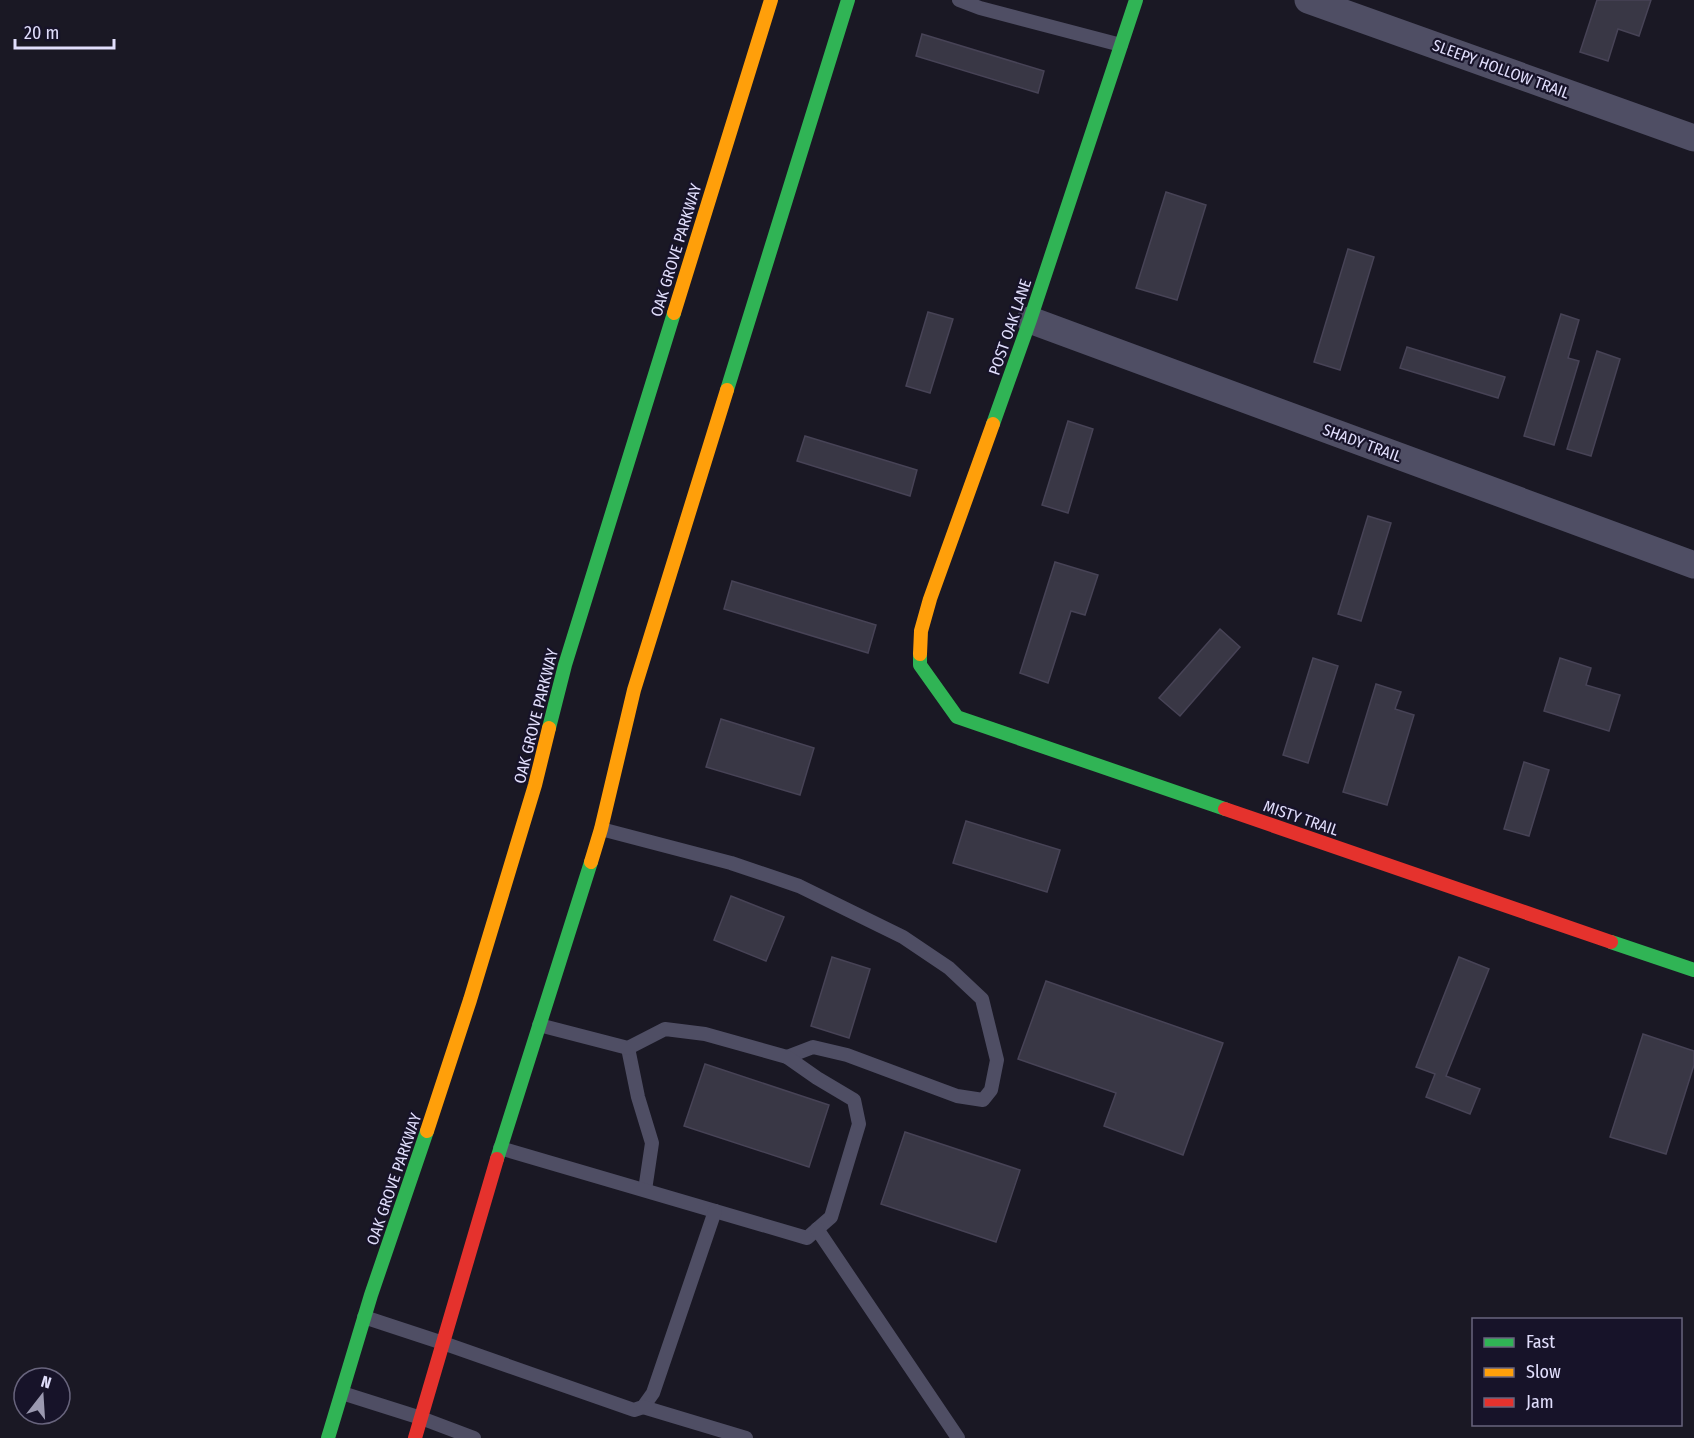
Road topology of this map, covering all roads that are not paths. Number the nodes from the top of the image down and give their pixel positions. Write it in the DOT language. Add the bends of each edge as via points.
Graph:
graph roads {
  1 [pos="771,0"];
  2 [pos="848,0"];
  3 [pos="959,0"];
  4 [pos="1136,0"];
  5 [pos="1308,0"];
  6 [pos="1121,45"];
  7 [pos="1694,138"];
  8 [pos="1030,320"];
  9 [pos="1694,566"];
  10 [pos="920,665"];
  11 [pos="601,829"];
  12 [pos="1694,970"];
  13 [pos="539,1025"];
  14 [pos="628,1048"];
  15 [pos="787,1057"];
  16 [pos="500,1148"];
  17 [pos="645,1190"];
  18 [pos="715,1211"];
  19 [pos="817,1229"];
  20 [pos="364,1317"];
  21 [pos="443,1343"];
  22 [pos="342,1393"];
  23 [pos="643,1407"];
  24 [pos="421,1418"];
  25 [pos="328,1438"];
  26 [pos="415,1438"];
  27 [pos="474,1438"];
  28 [pos="746,1438"];
  29 [pos="958,1438"];
  1 -- 20 [label="main road, OAK GROVE PARKWAY" via="565,665 535,785 470,1000"];
  2 -- 11 [label="main road" via="634,690"];
  3 -- 6 [label="lane"];
  4 -- 6 [label="main road, POST OAK LANE"];
  5 -- 7 [label="street, SLEEPY HOLLOW TRAIL"];
  6 -- 8 [label="main road, POST OAK LANE"];
  8 -- 9 [label="street, SHADY TRAIL"];
  8 -- 10 [label="main road, POST OAK LANE" via="930,599 921,631"];
  10 -- 12 [label="main road, MISTY TRAIL" via="957,717"];
  11 -- 13 [label="main road"];
  11 -- 15 [label="lane" via="731,863 799,886 903,937 949,968 982,999 997,1060 991,1090 982,1100 957,1096 847,1055 813,1047"];
  13 -- 14 [label="lane"];
  13 -- 16 [label="main road"];
  14 -- 15 [label="lane" via="665,1029 705,1034"];
  14 -- 17 [label="lane" via="652,1143"];
  15 -- 19 [label="lane" via="854,1100 859,1124 831,1217"];
  16 -- 17 [label="lane"];
  16 -- 21 [label="main road"];
  17 -- 18 [label="lane"];
  18 -- 19 [label="lane" via="807,1238"];
  18 -- 23 [label="lane" via="653,1393"];
  19 -- 29 [label="lane"];
  20 -- 21 [label="lane"];
  20 -- 22 [label="main road, OAK GROVE PARKWAY"];
  21 -- 23 [label="lane" via="634,1410"];
  21 -- 24 [label="main road"];
  22 -- 24 [label="lane"];
  22 -- 25 [label="main road, OAK GROVE PARKWAY"];
  23 -- 28 [label="lane"];
  24 -- 26 [label="main road"];
  24 -- 27 [label="lane"];
}
